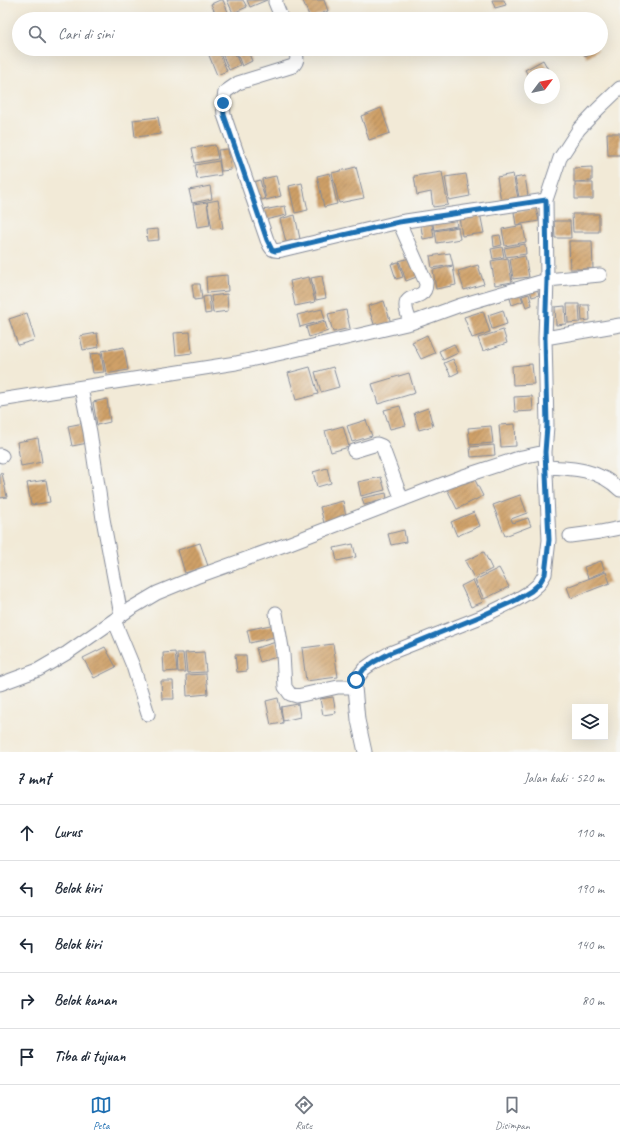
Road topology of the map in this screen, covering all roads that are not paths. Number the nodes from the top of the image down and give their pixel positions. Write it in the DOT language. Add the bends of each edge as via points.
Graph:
graph roads {
  1 [pos="276,0"];
  2 [pos="279,12"];
  3 [pos="297,56"];
  4 [pos="620,88"];
  5 [pos="546,200"];
  6 [pos="399,222"];
  7 [pos="600,275"];
  8 [pos="547,280"];
  9 [pos="411,323"];
  10 [pos="620,325"];
  11 [pos="545,338"];
  12 [pos="81,388"];
  13 [pos="0,400"];
  14 [pos="354,451"];
  15 [pos="545,452"];
  16 [pos="545,467"];
  17 [pos="620,490"];
  18 [pos="402,500"];
  19 [pos="620,528"];
  20 [pos="570,536"];
  21 [pos="276,613"];
  22 [pos="118,618"];
  23 [pos="0,684"];
  24 [pos="355,687"];
  25 [pos="148,714"];
  26 [pos="365,752"];
  1 -- 2 [label="street"];
  3 -- 6 [label="street" via="293,66 238,83 225,92 223,103 224,115 272,250 282,250"];
  4 -- 5 [label="street" via="578,129 560,158"];
  5 -- 6 [label="street"];
  5 -- 8 [label="street"];
  6 -- 9 [label="street" via="426,283 422,294 410,298 406,304"];
  7 -- 8 [label="street"];
  8 -- 9 [label="street" via="458,306"];
  8 -- 11 [label="street"];
  9 -- 12 [label="street" via="244,361"];
  10 -- 11 [label="street"];
  11 -- 15 [label="street"];
  12 -- 13 [label="street"];
  12 -- 22 [label="street"];
  14 -- 18 [label="street" via="377,444 382,446"];
  15 -- 16 [label="street"];
  15 -- 18 [label="street" via="481,470"];
  16 -- 17 [label="street" via="588,471 600,475"];
  16 -- 24 [label="street" via="549,540 545,574 539,584 516,600 379,659 359,674"];
  18 -- 22 [label="street" via="196,576 157,593"];
  19 -- 20 [label="street"];
  21 -- 24 [label="street" via="285,687 290,694 297,696 338,687"];
  22 -- 23 [label="street" via="38,670"];
  22 -- 25 [label="street"];
  24 -- 26 [label="street" via="358,720"];
}
